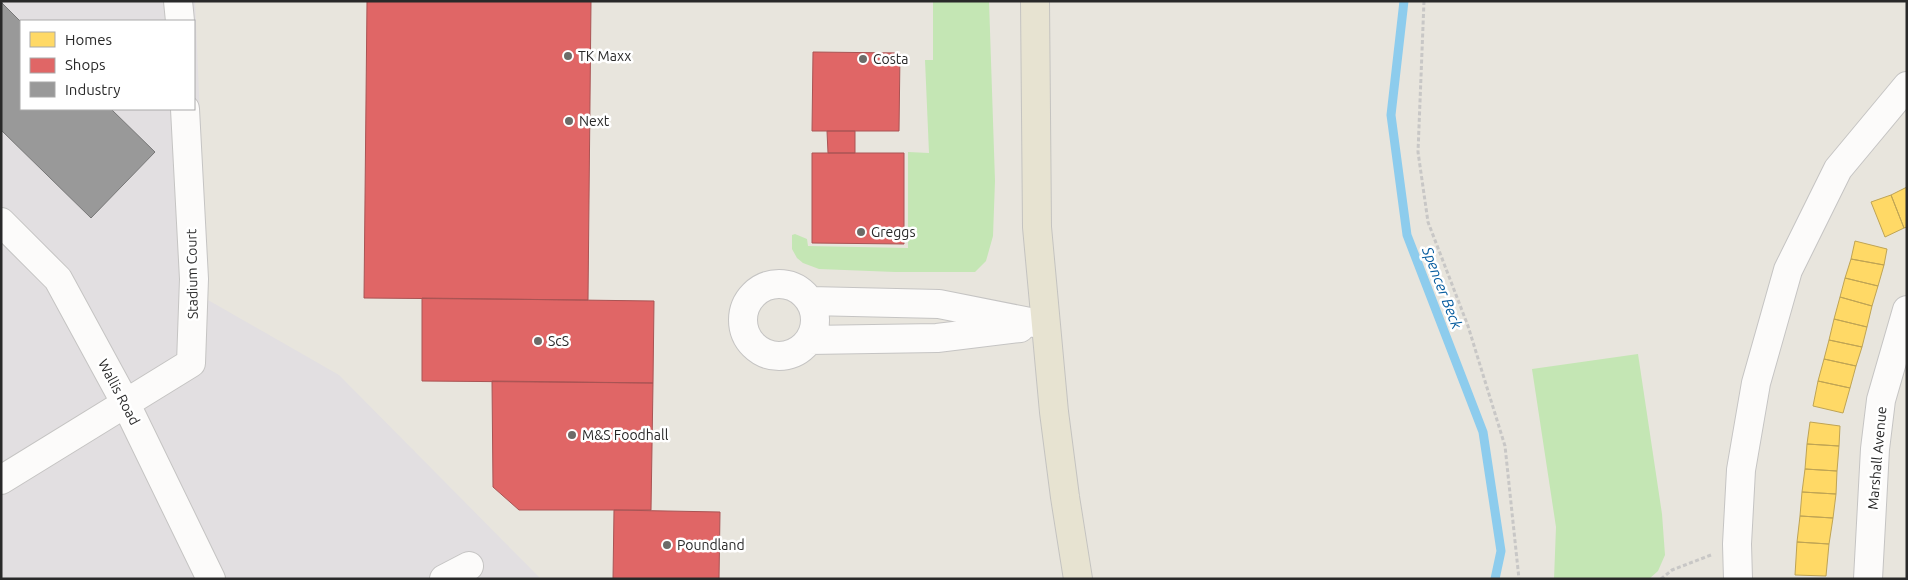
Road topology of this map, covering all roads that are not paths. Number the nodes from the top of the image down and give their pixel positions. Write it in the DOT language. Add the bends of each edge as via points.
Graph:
graph roads {
  1 [pos="178,1"];
  2 [pos="1035,1"];
  3 [pos="180,20"];
  4 [pos="1907,86"];
  5 [pos="185,110"];
  6 [pos="1,222"];
  7 [pos="810,301"];
  8 [pos="1907,310"];
  9 [pos="1046,325"];
  10 [pos="809,340"];
  11 [pos="1903,343"];
  12 [pos="126,404"];
  13 [pos="1,480"];
  14 [pos="469,566"];
  15 [pos="211,579"];
  16 [pos="444,579"];
  17 [pos="1078,579"];
  18 [pos="1738,579"];
  19 [pos="1868,579"];
  1 -- 3 [label="street"];
  2 -- 9 [label="main road" via="1037,227"];
  4 -- 18 [label="street" via="1838,169 1788,270 1756,383 1741,470"];
  5 -- 12 [label="street, Stadium Court" via="194,279 191,363"];
  6 -- 12 [label="street, Wallis Road" via="58,279"];
  7 -- 9 [label="street" via="939,304"];
  7 -- 10 [label="street" via="815,315"];
  7 -- 10 [label="street" via="793,286 768,285 757,290 745,305 742,318 747,339 762,353 781,357 794,353"];
  8 -- 11 [label="street, Marshall Avenue"];
  9 -- 10 [label="street" via="937,338"];
  9 -- 17 [label="main road" via="1065,497"];
  11 -- 19 [label="street, Marshall Avenue" via="1882,400 1876,439"];
  12 -- 13 [label="street"];
  12 -- 15 [label="street, Wallis Road"];
  14 -- 16 [label="street"];
}
